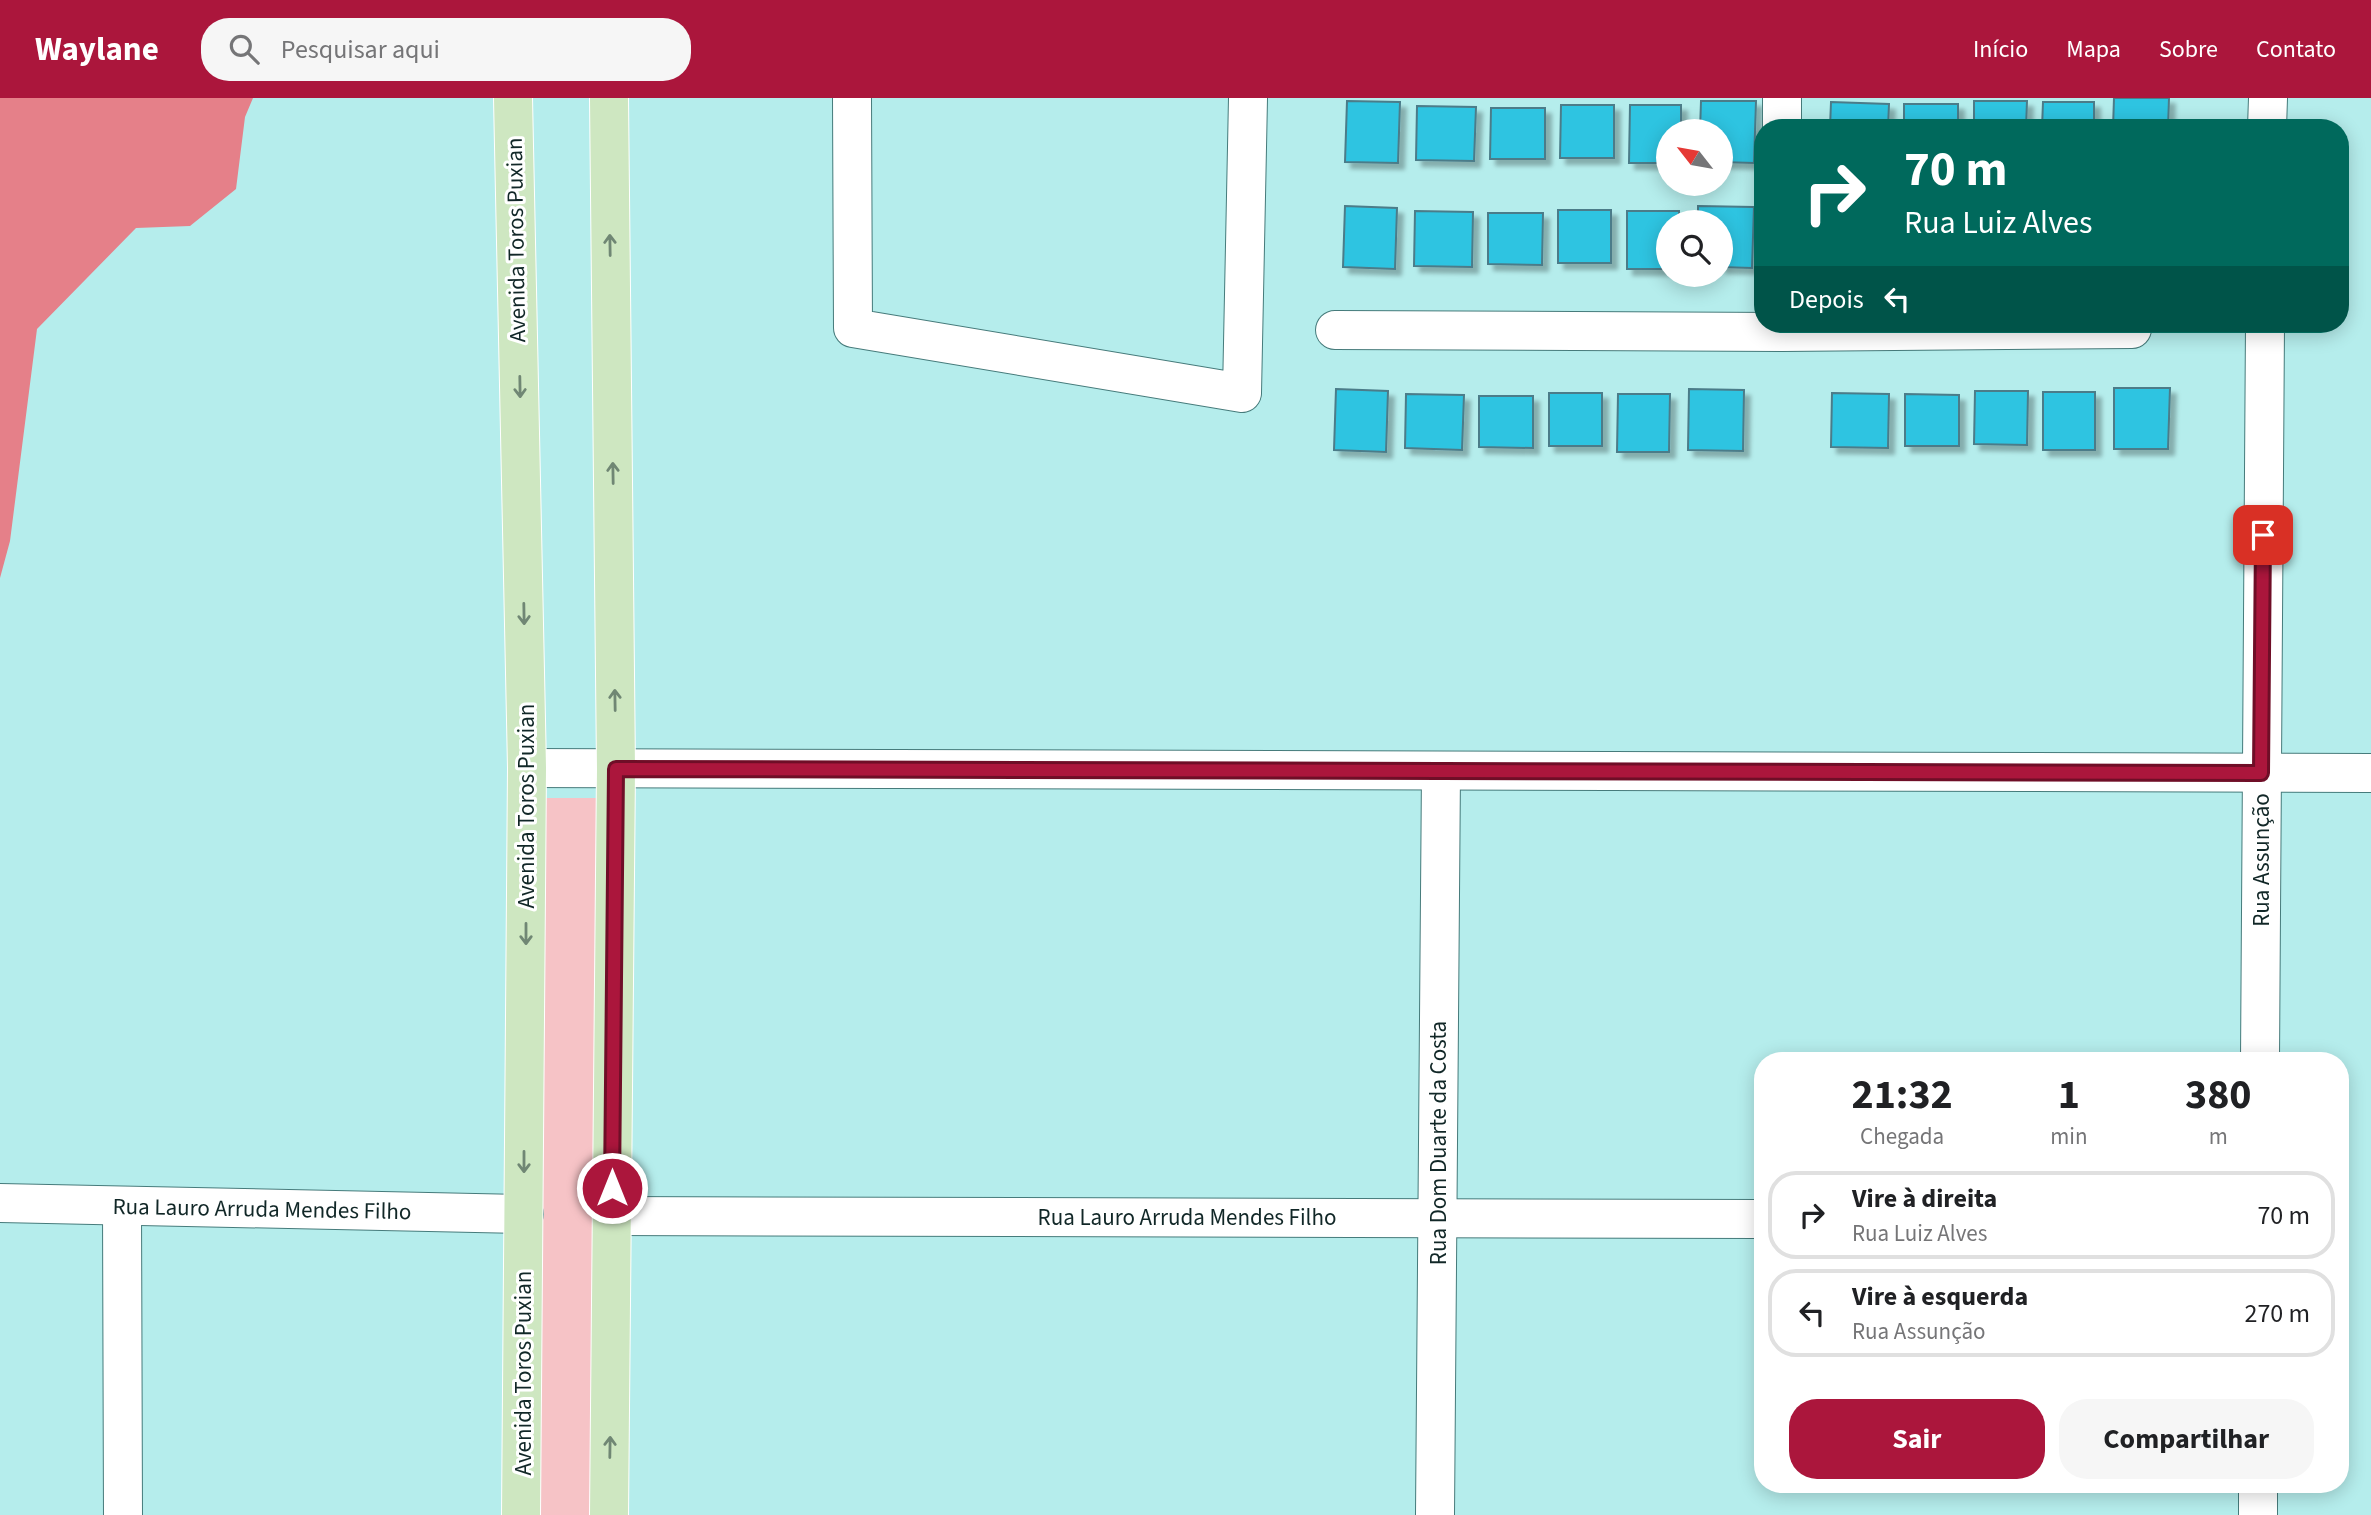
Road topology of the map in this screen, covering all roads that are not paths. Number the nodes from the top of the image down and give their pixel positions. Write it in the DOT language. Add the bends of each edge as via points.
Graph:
graph roads {
  1 [pos="513,98"];
  2 [pos="609,98"];
  3 [pos="852,98"];
  4 [pos="1248,98"];
  5 [pos="1782,98"];
  6 [pos="2268,98"];
  7 [pos="1782,119"];
  8 [pos="2267,119"];
  9 [pos="1754,328"];
  10 [pos="1335,330"];
  11 [pos="2266,333"];
  12 [pos="527,768"];
  13 [pos="616,769"];
  14 [pos="1441,771"];
  15 [pos="2261,773"];
  16 [pos="2371,773"];
  17 [pos="2260,1052"];
  18 [pos="0,1203"];
  19 [pos="122,1206"];
  20 [pos="524,1214"];
  21 [pos="612,1216"];
  22 [pos="1437,1218"];
  23 [pos="1754,1219"];
  24 [pos="2258,1493"];
  25 [pos="123,1515"];
  26 [pos="522,1515"];
  27 [pos="609,1515"];
  28 [pos="1435,1515"];
  29 [pos="2258,1515"];
  1 -- 12 [label="main road, Avenida Toros Puxian, one-way"];
  13 -- 2 [label="main road, one-way"];
  3 -- 4 [label="street" via="853,328 1242,393"];
  5 -- 7 [label="street"];
  6 -- 8 [label="street"];
  9 -- 10 [label="street"];
  11 -- 15 [label="street, Rua Assunção"];
  12 -- 13 [label="street"];
  12 -- 20 [label="main road, Avenida Toros Puxian, one-way"];
  13 -- 14 [label="street"];
  13 -- 21 [label="main road"];
  14 -- 15 [label="street"];
  14 -- 22 [label="street, Rua Dom Duarte da Costa"];
  15 -- 16 [label="street"];
  15 -- 17 [label="street, Rua Assunção"];
  18 -- 19 [label="street, Rua Lauro Arruda Mendes Filho"];
  19 -- 20 [label="street, Rua Lauro Arruda Mendes Filho"];
  19 -- 25 [label="street"];
  20 -- 26 [label="main road, Avenida Toros Puxian"];
  21 -- 22 [label="street, Rua Lauro Arruda Mendes Filho"];
  27 -- 21 [label="main road, one-way"];
  22 -- 23 [label="street, Rua Lauro Arruda Mendes Filho"];
  22 -- 28 [label="street, Rua Dom Duarte da Costa"];
  24 -- 29 [label="street"];
}
